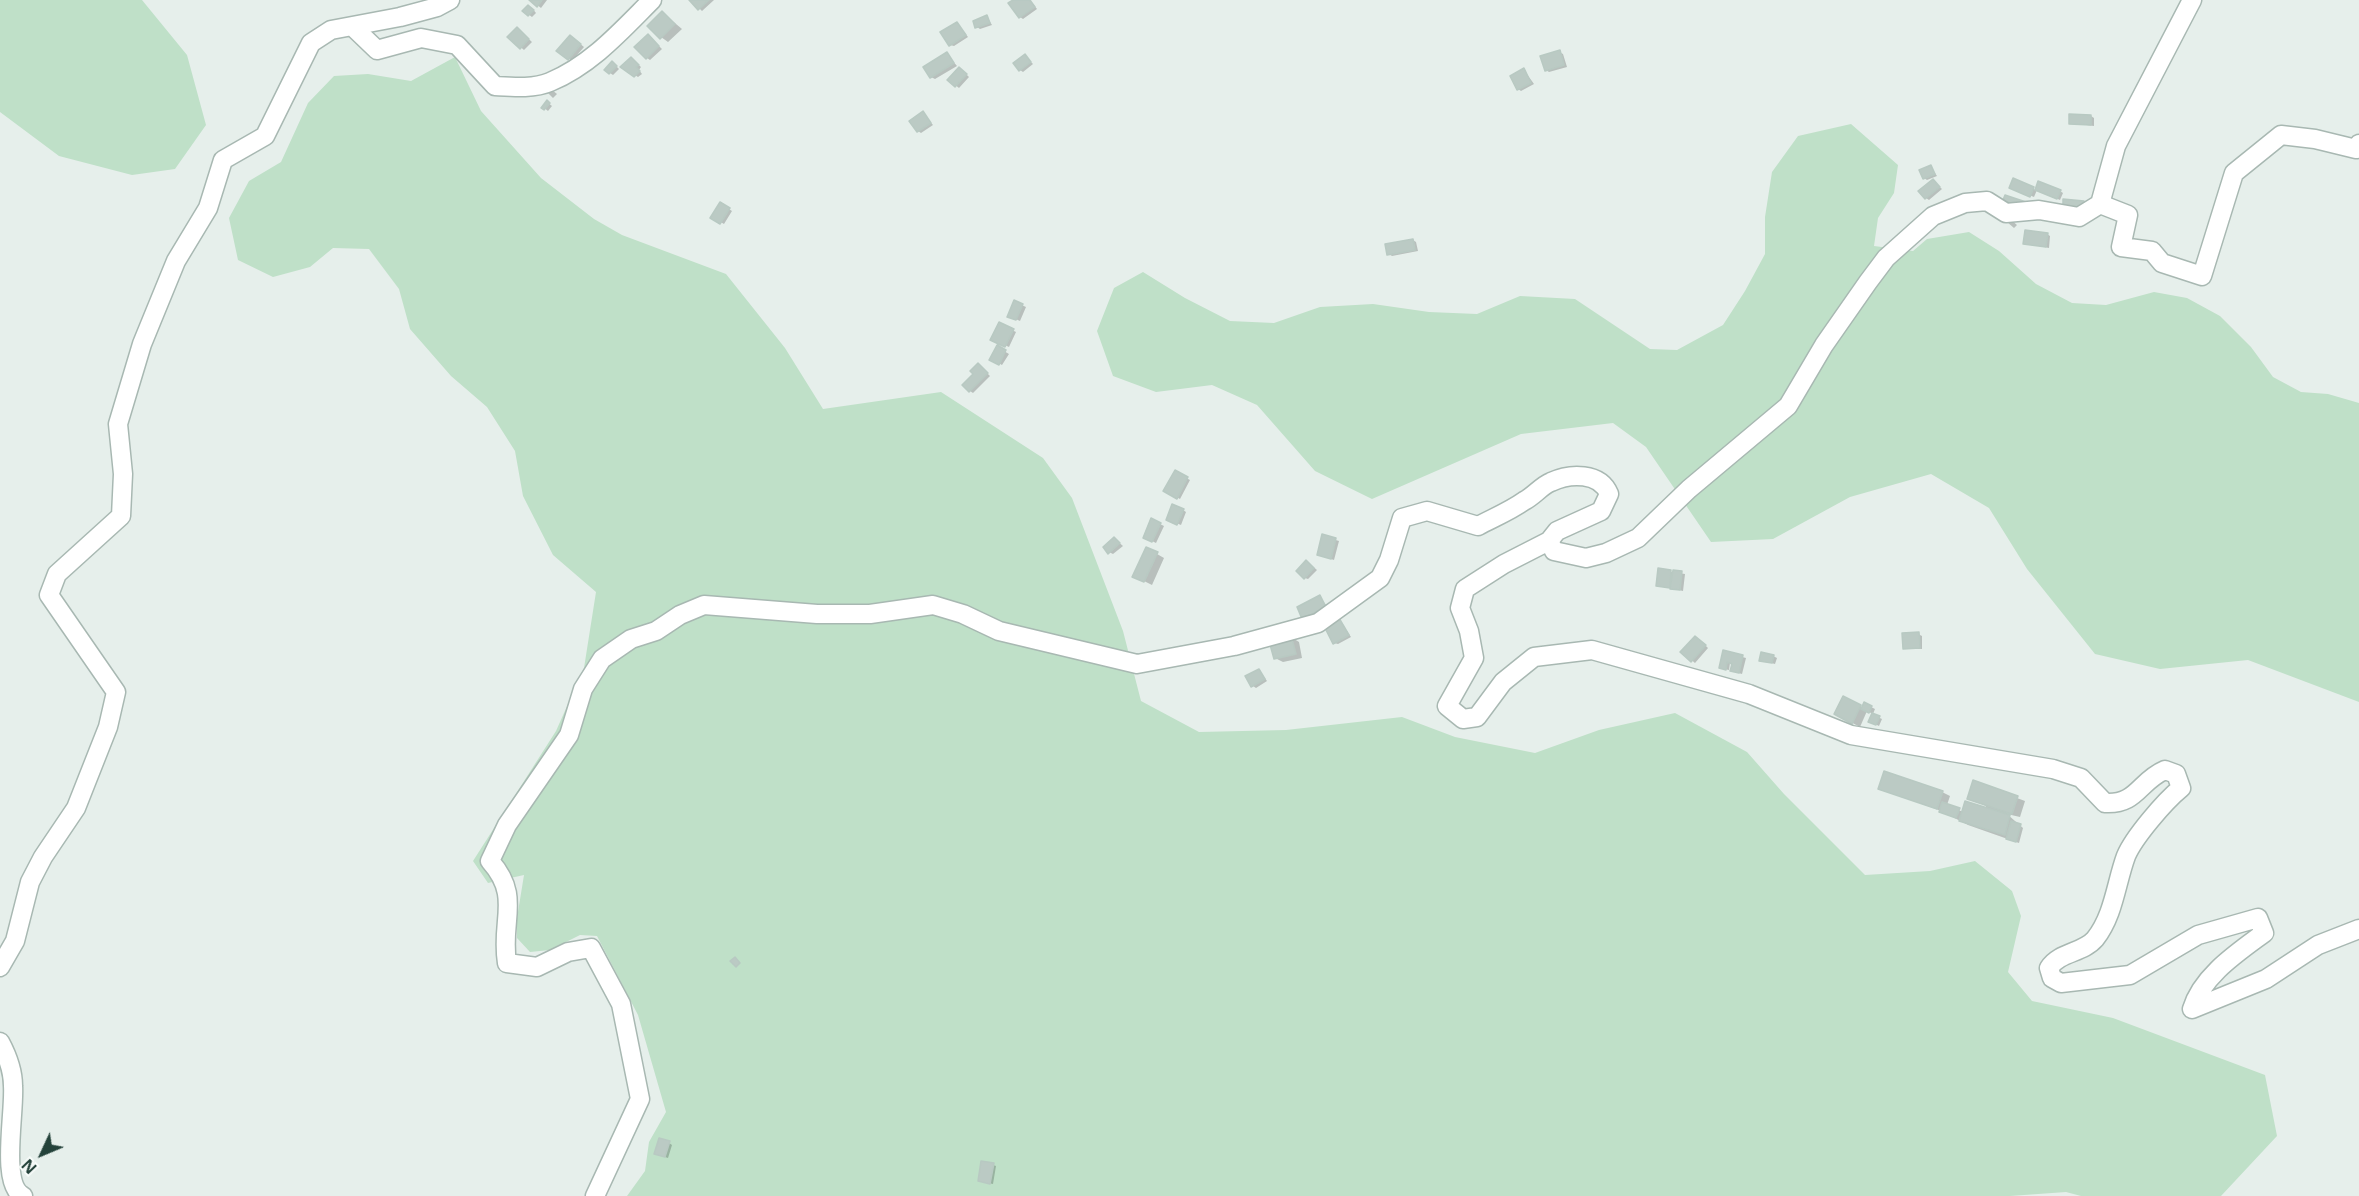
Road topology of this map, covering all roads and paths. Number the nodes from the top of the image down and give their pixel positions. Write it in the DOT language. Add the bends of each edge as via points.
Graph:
graph roads {
  1 [pos="450,0"];
  2 [pos="652,0"];
  3 [pos="2192,0"];
  4 [pos="352,26"];
  5 [pos="2359,144"];
  6 [pos="2100,204"];
  7 [pos="1550,541"];
  8 [pos="2359,929"];
  9 [pos="0,967"];
  10 [pos="0,1042"];
  11 [pos="23,1196"];
  12 [pos="595,1196"];
  1 -- 4 [label="street" via="400,17"];
  2 -- 4 [label="street" via="603,49 582,63 549,82 519,87 495,86 457,45 421,39 377,50"];
  3 -- 6 [label="street" via="2116,146"];
  4 -- 9 [label="street" via="331,30 311,43 264,136 223,160 208,208 176,261 142,344 118,424 123,474 121,516 57,574 49,595 116,692 110,719 76,808 30,882 15,941"];
  5 -- 6 [label="street" via="2356,149 2281,135 2234,173 2202,276 2162,263 2152,251 2121,247 2128,215"];
  6 -- 7 [label="street" via="2079,217 2039,210 2006,213 1987,201 1965,203 1933,216 1886,258 1824,345 1788,406 1689,489 1638,538 1586,558 1554,551"];
  7 -- 8 [label="street" via="1465,589 1460,608 1474,658 1448,706 1463,719 1477,717 1503,682 1534,657 1592,650 1749,694 1851,735 2053,769 2081,778 2105,803 2121,804 2153,775 2165,770 2176,774 2181,788 2166,801 2127,855 2114,902 2094,940 2054,960 2049,968 2052,978 2061,983 2130,975 2198,935 2258,918 2264,933 2228,960 2196,995 2192,1009 2266,979 2318,945"];
  7 -- 12 [label="street" via="1557,531 1601,511 1608,494 1606,486 1592,477 1570,476 1550,482 1525,501 1478,526 1426,511 1402,518 1380,578 1318,623 1174,658 1137,664 999,631 933,605 870,614 704,605 656,631 632,639 602,659 583,689 569,735 507,825 490,861 503,875 509,893 503,943 507,963 537,967 568,952 591,948 621,1004 640,1099"];
  10 -- 11 [label="street" via="7,1055 13,1086 1,1155 5,1179"];
}
